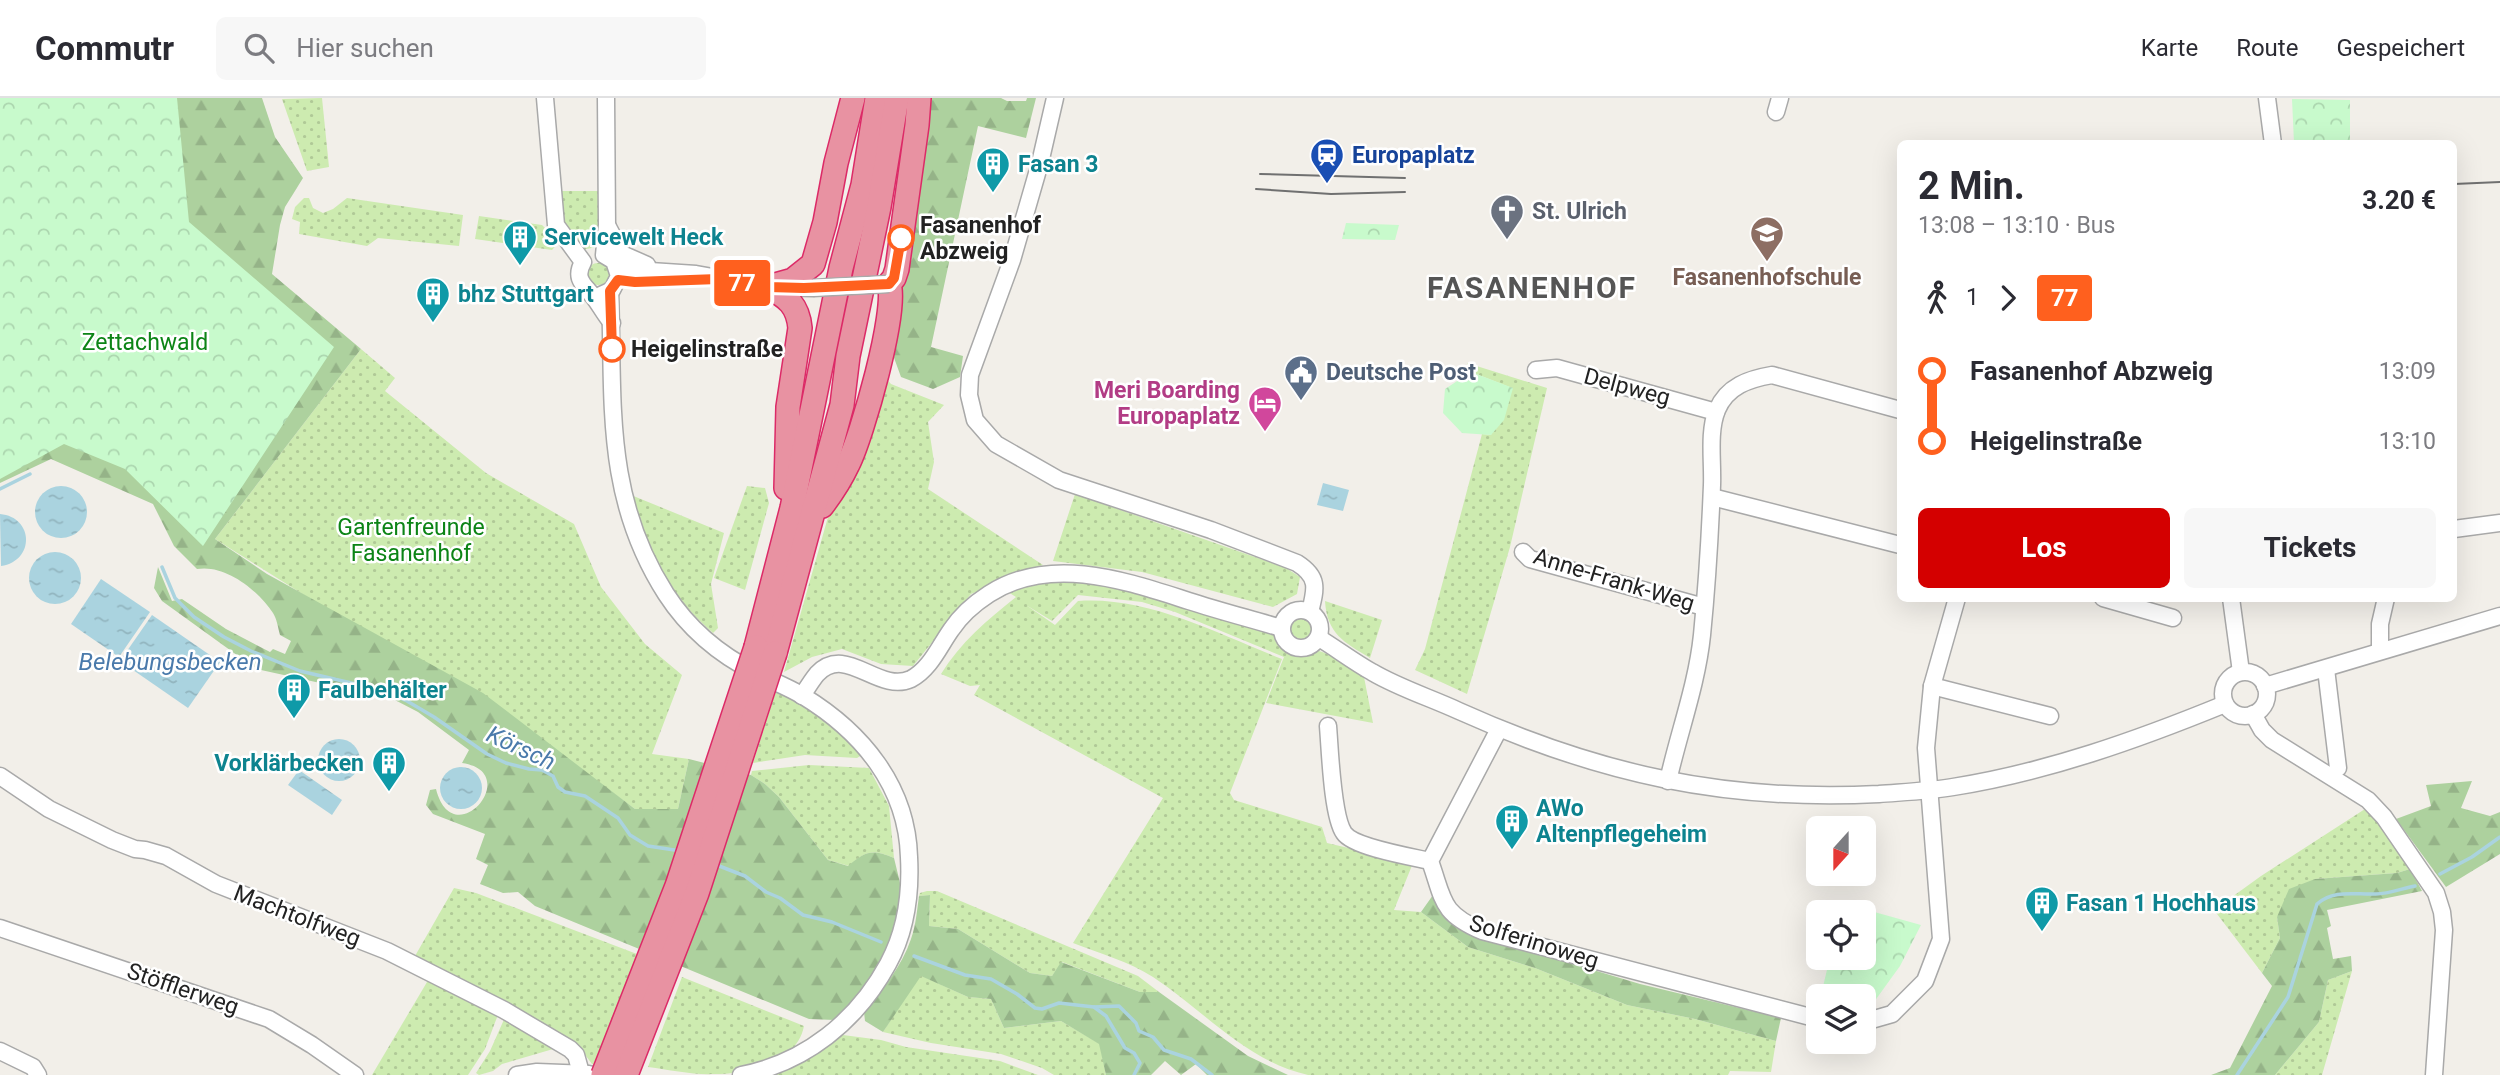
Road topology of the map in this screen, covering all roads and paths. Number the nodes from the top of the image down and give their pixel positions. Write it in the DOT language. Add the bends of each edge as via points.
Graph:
graph roads {
  1 [pos="545,98"];
  2 [pos="606,98"];
  3 [pos="853,98"];
  4 [pos="877,98"];
  5 [pos="897,98"];
  6 [pos="919,98"];
  7 [pos="1055,98"];
  8 [pos="2267,98"];
  9 [pos="2272,140"];
  10 [pos="607,225"];
  11 [pos="661,271"];
  12 [pos="615,279"];
  13 [pos="718,279"];
  14 [pos="889,284"];
  15 [pos="768,287"];
  16 [pos="591,293"];
  17 [pos="611,323"];
  18 [pos="1536,370"];
  19 [pos="1897,409"];
  20 [pos="1716,412"];
  21 [pos="1712,497"];
  22 [pos="803,512"];
  23 [pos="2500,523"];
  24 [pos="2457,530"];
  25 [pos="1897,544"];
  26 [pos="1523,552"];
  27 [pos="1956,602"];
  28 [pos="2118,602"];
  29 [pos="2232,602"];
  30 [pos="2385,602"];
  31 [pos="1704,607"];
  32 [pos="1310,612"];
  33 [pos="2500,616"];
  34 [pos="2173,618"];
  35 [pos="1281,628"];
  36 [pos="1319,638"];
  37 [pos="766,650"];
  38 [pos="2380,650"];
  39 [pos="2326,669"];
  40 [pos="2241,672"];
  41 [pos="1932,686"];
  42 [pos="2265,686"];
  43 [pos="802,695"];
  44 [pos="2225,704"];
  45 [pos="2253,714"];
  46 [pos="2050,716"];
  47 [pos="1328,726"];
  48 [pos="1499,729"];
  49 [pos="2338,768"];
  50 [pos="0,776"];
  51 [pos="1668,781"];
  52 [pos="1929,791"];
  53 [pos="1430,861"];
  54 [pos="0,928"];
  55 [pos="1806,1016"];
  56 [pos="1876,1019"];
  57 [pos="0,1051"];
  58 [pos="592,1074"];
  59 [pos="38,1075"];
  60 [pos="355,1075"];
  61 [pos="516,1075"];
  62 [pos="616,1075"];
  63 [pos="626,1075"];
  64 [pos="741,1075"];
  65 [pos="2434,1075"];
  1 -- 16 [label="street" via="556,225 583,262 579,279"];
  2 -- 10 [label="street"];
  3 -- 15 [label="highway" via="813,264 793,280"];
  4 -- 22 [label="highway" via="863,185 842,268"];
  5 -- 22 [label="highway" via="842,405"];
  6 -- 14 [label="highway" via="897,269"];
  7 -- 32 [label="street" via="1012,260 970,375 975,420 996,444 1032,466 1303,567 1315,583"];
  8 -- 9 [label="street"];
  10 -- 11 [label="street" via="622,254"];
  10 -- 12 [label="street" via="604,255"];
  11 -- 12 [label="street" via="635,270"];
  11 -- 13 [label="street"];
  12 -- 13 [label="street"];
  12 -- 16 [label="street" via="600,295"];
  12 -- 17 [label="street"];
  13 -- 15 [label="street"];
  14 -- 15 [label="street, bridge"];
  14 -- 22 [label="highway" via="892,295 886,331 855,447 831,494"];
  15 -- 22 [label="highway" via="784,295 799,316 785,432 786,491"];
  16 -- 17 [label="street"];
  17 -- 43 [label="street" via="617,469 625,506 652,571 678,611 718,650"];
  18 -- 20 [label="street, Delpweg" via="1558,368"];
  19 -- 20 [label="street" via="1772,375 1738,385"];
  20 -- 21 [label="street"];
  21 -- 25 [label="street"];
  21 -- 31 [label="street"];
  22 -- 37 [label="highway"];
  23 -- 24 [label="street"];
  26 -- 31 [label="street, Anne-Frank-Weg" via="1530,559"];
  27 -- 41 [label="street"];
  28 -- 34 [label="street"];
  29 -- 40 [label="street"];
  30 -- 38 [label="street"];
  31 -- 51 [label="street" via="1693,684"];
  32 -- 35 [label="street" via="1291,612"];
  32 -- 36 [label="street" via="1320,623"];
  33 -- 38 [label="street"];
  35 -- 36 [label="street" via="1283,637 1296,649 1305,649"];
  35 -- 43 [label="street" via="1125,581 1081,573 1047,574 1018,580 968,610 913,678 882,680 858,668 832,664 818,673"];
  36 -- 48 [label="street" via="1374,673"];
  37 -- 58 [label="highway, bridge" via="633,1004"];
  37 -- 63 [label="highway, bridge" via="697,893"];
  38 -- 39 [label="street"];
  39 -- 42 [label="street"];
  39 -- 49 [label="street"];
  40 -- 42 [label="street" via="2255,675"];
  40 -- 44 [label="street" via="2225,684"];
  41 -- 46 [label="street"];
  41 -- 52 [label="street" via="1926,748"];
  42 -- 45 [label="street" via="2266,699"];
  43 -- 64 [label="street" via="858,737 893,789 909,840 908,909 890,961 850,1018 801,1053"];
  44 -- 45 [label="street" via="2241,715"];
  44 -- 52 [label="street" via="2086,756"];
  45 -- 65 [label="street" via="2278,744 2368,800 2436,893 2444,930"];
  47 -- 53 [label="street" via="1337,813 1344,834 1357,842"];
  48 -- 51 [label="street" via="1563,753"];
  48 -- 53 [label="street"];
  50 -- 58 [label="street, Machtolfweg" via="49,809 112,840 166,856 216,884 387,951 433,974 570,1049"];
  51 -- 52 [label="street" via="1758,794 1844,796"];
  52 -- 56 [label="street" via="1941,939 1925,981 1892,1014"];
  53 -- 55 [label="street, Solferinoweg" via="1448,910 1482,931"];
  54 -- 60 [label="street, Stöfflerweg" via="269,1019"];
  57 -- 59 [label="street" via="33,1067"];
  58 -- 61 [label="street"];
  58 -- 62 [label="street"];
}
